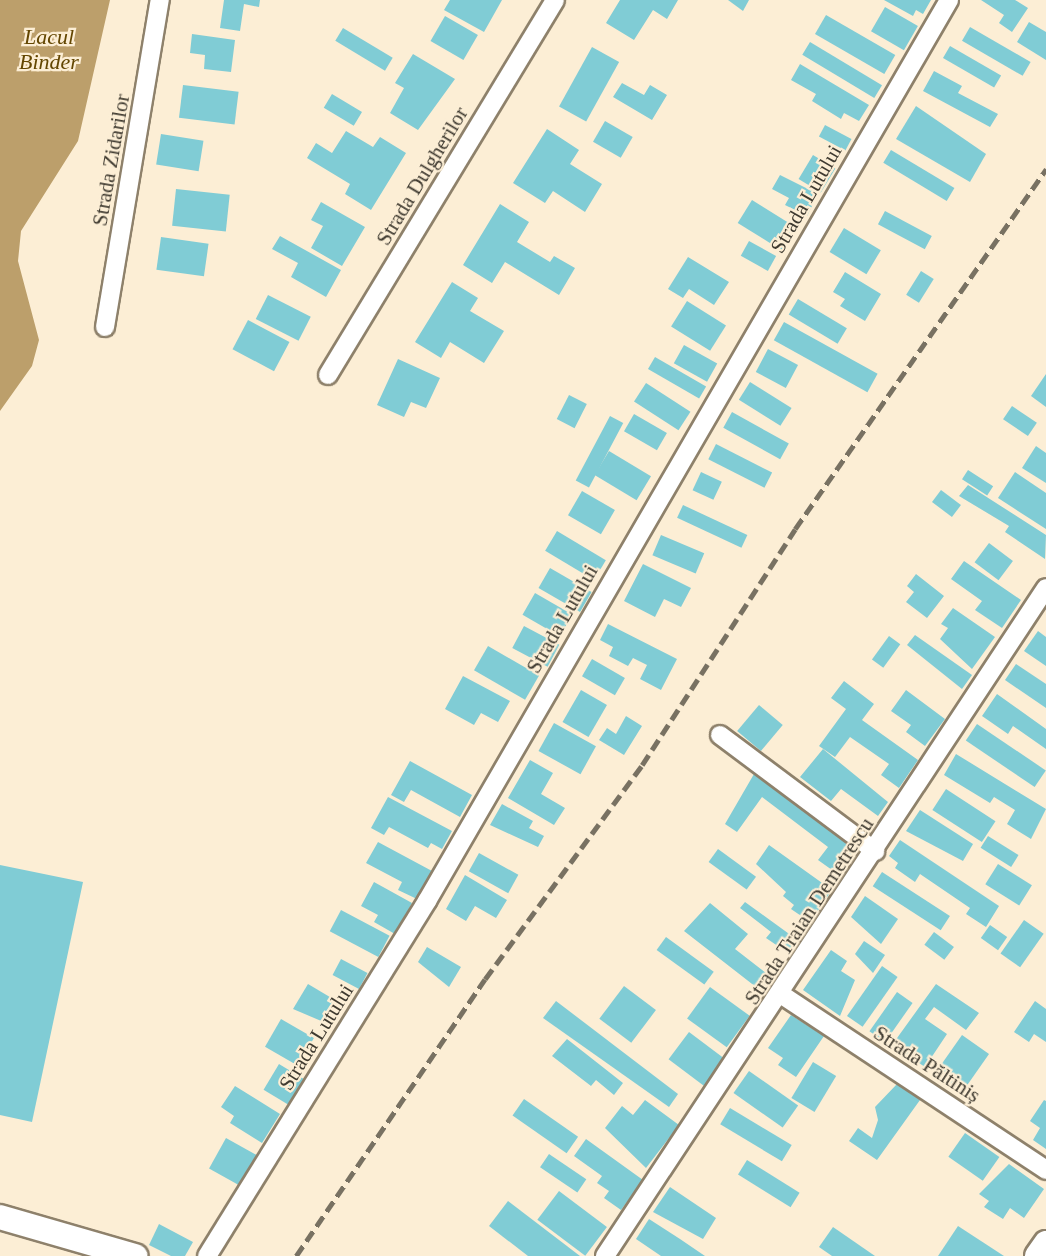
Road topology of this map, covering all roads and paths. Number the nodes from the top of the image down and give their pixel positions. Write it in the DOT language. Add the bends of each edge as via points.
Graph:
graph roads {
  1 [pos="160,0"];
  2 [pos="555,0"];
  3 [pos="949,0"];
  4 [pos="105,327"];
  5 [pos="328,375"];
  6 [pos="1046,588"];
  7 [pos="720,735"];
  8 [pos="875,851"];
  9 [pos="782,995"];
  10 [pos="1046,1170"];
  11 [pos="0,1217"];
  12 [pos="1046,1243"];
  13 [pos="135,1256"];
  14 [pos="207,1256"];
  15 [pos="605,1256"];
  16 [pos="1037,1256"];
  1 -- 4 [label="street, Strada Zidarilor"];
  2 -- 5 [label="street, Strada Dulgherilor"];
  3 -- 14 [label="street, Strada Lutului" via="427,901"];
  6 -- 8 [label="street, Strada Traian Demetrescu"];
  7 -- 8 [label="street"];
  8 -- 9 [label="street, Strada Traian Demetrescu"];
  9 -- 10 [label="street, Strada Păltiniș"];
  9 -- 15 [label="street, Strada Traian Demetrescu"];
  11 -- 13 [label="street"];
  12 -- 16 [label="street"];
}
